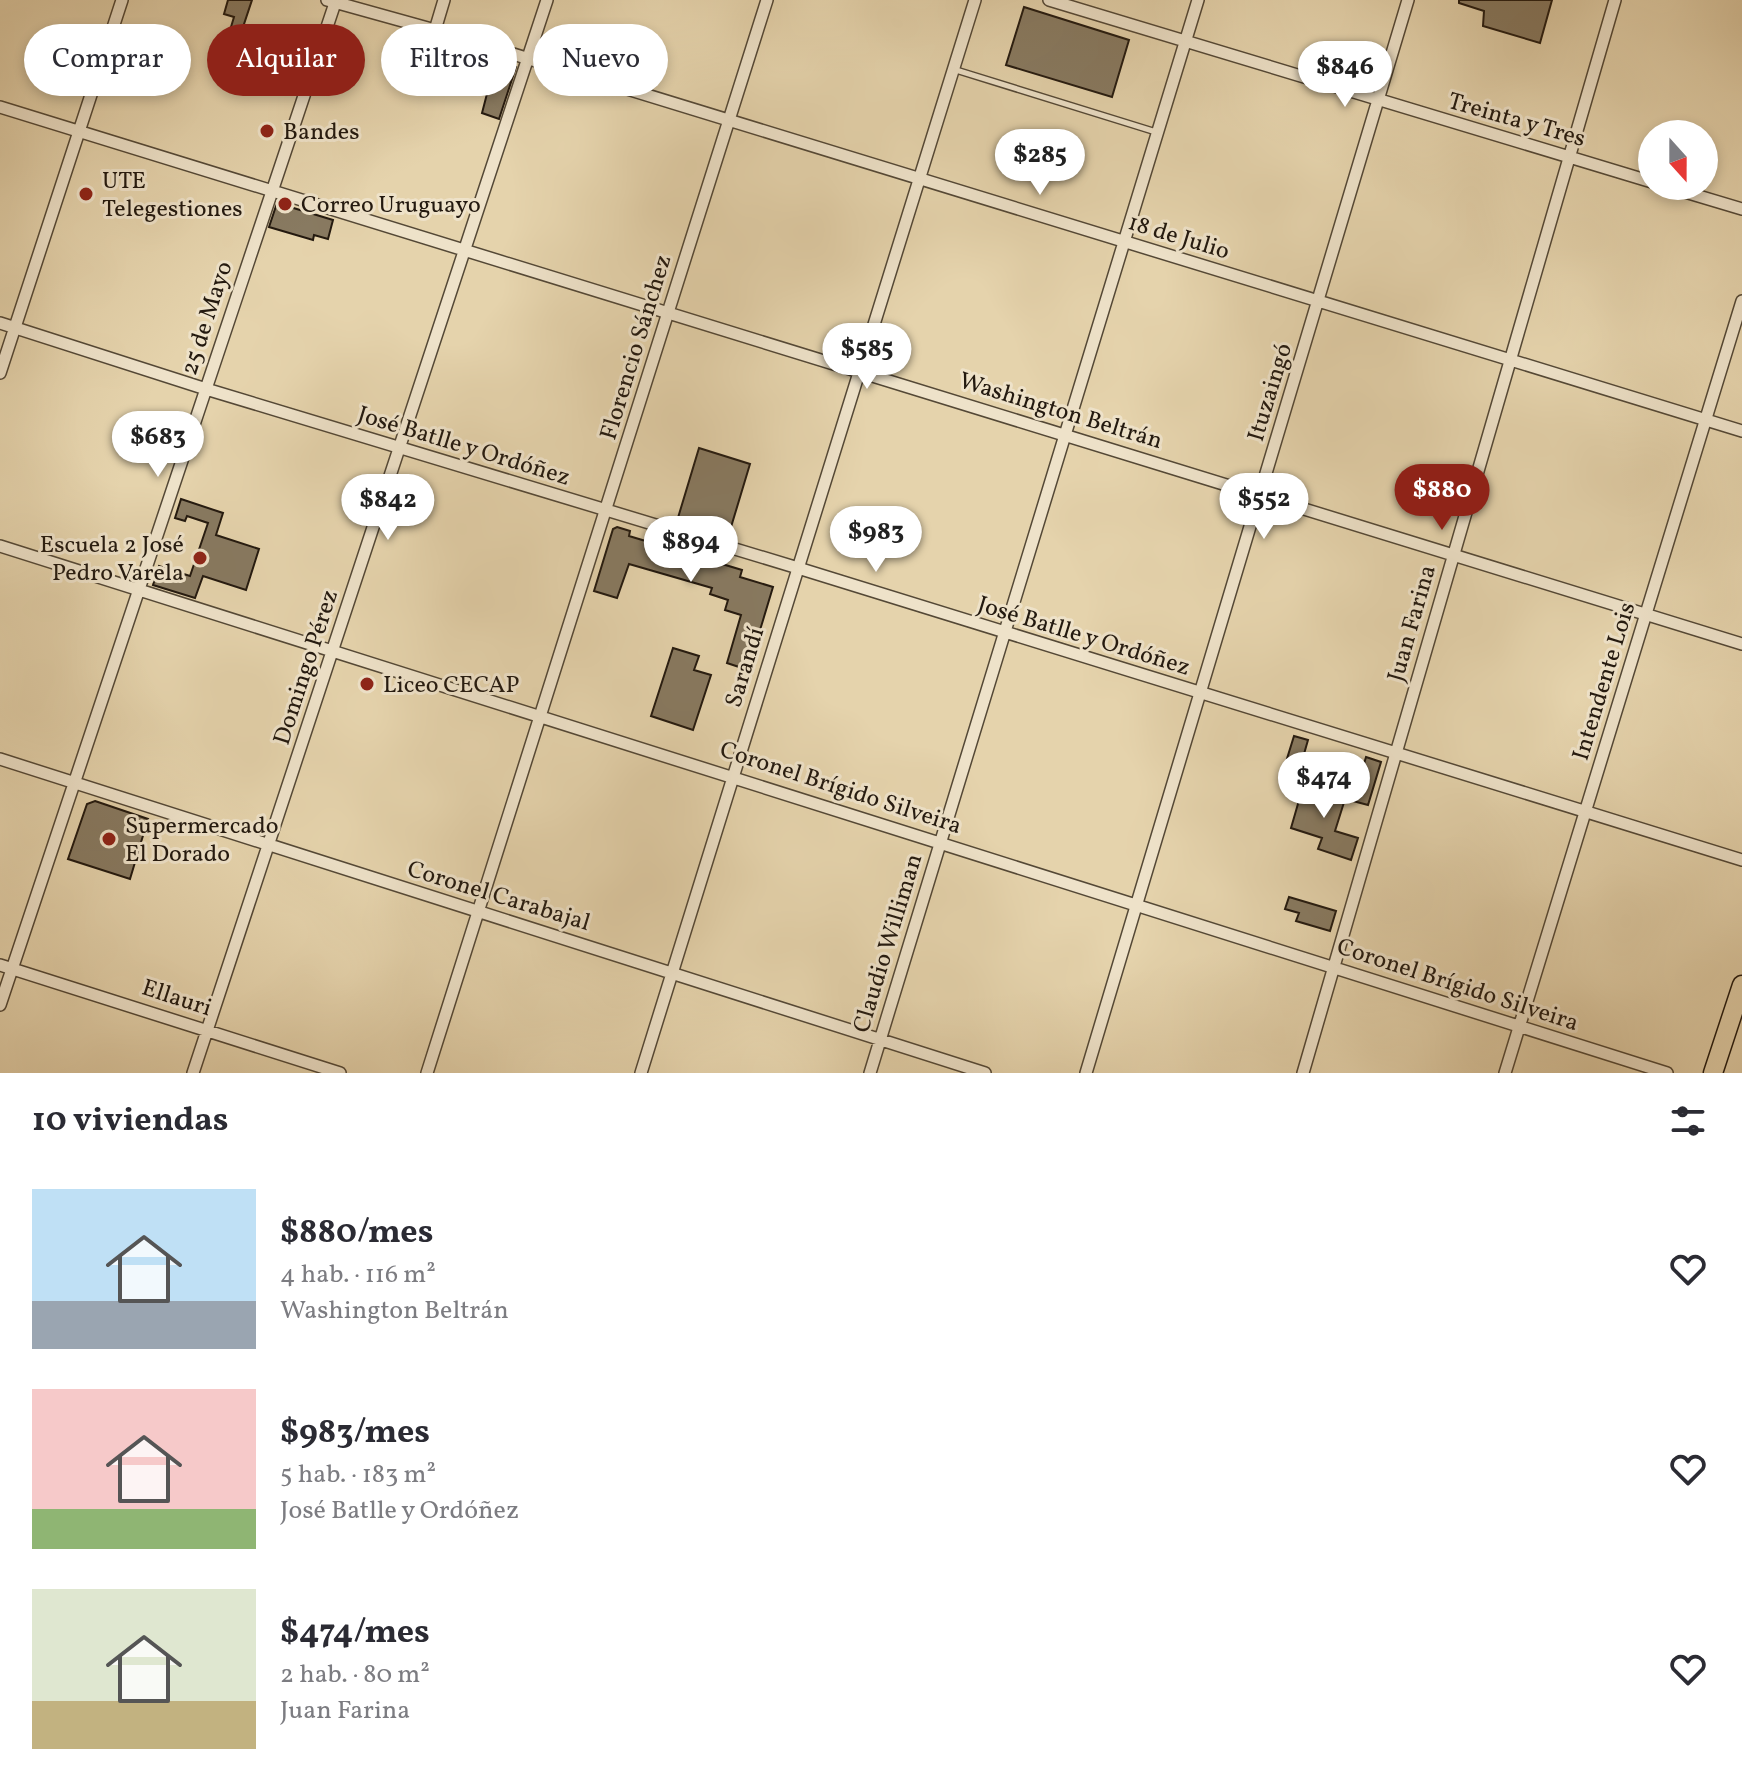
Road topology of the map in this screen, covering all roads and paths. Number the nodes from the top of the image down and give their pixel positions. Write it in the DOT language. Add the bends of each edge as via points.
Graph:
graph roads {
  1 [pos="122,0"];
  2 [pos="444,0"];
  3 [pos="547,0"];
  4 [pos="767,0"];
  5 [pos="975,0"];
  6 [pos="1049,0"];
  7 [pos="1198,0"];
  8 [pos="1408,0"];
  9 [pos="1615,0"];
  10 [pos="333,1"];
  11 [pos="414,24"];
  12 [pos="437,24"];
  13 [pos="1185,41"];
  14 [pos="517,56"];
  15 [pos="528,59"];
  16 [pos="954,70"];
  17 [pos="1378,101"];
  18 [pos="0,107"];
  19 [pos="729,120"];
  20 [pos="79,130"];
  21 [pos="1157,132"];
  22 [pos="1570,157"];
  23 [pos="1638,178"];
  24 [pos="920,179"];
  25 [pos="271,191"];
  26 [pos="1712,200"];
  27 [pos="1742,209"];
  28 [pos="1124,241"];
  29 [pos="465,252"];
  30 [pos="1742,301"];
  31 [pos="1320,303"];
  32 [pos="669,312"];
  33 [pos="0,323"];
  34 [pos="15,327"];
  35 [pos="1510,360"];
  36 [pos="860,371"];
  37 [pos="0,373"];
  38 [pos="206,389"];
  39 [pos="1706,420"];
  40 [pos="1742,431"];
  41 [pos="1065,434"];
  42 [pos="401,447"];
  43 [pos="1259,496"];
  44 [pos="607,513"];
  45 [pos="0,546"];
  46 [pos="1454,554"];
  47 [pos="798,568"];
  48 [pos="139,592"];
  49 [pos="1646,616"];
  50 [pos="1004,633"];
  51 [pos="1742,644"];
  52 [pos="333,651"];
  53 [pos="1200,694"];
  54 [pos="543,716"];
  55 [pos="1396,753"];
  56 [pos="0,759"];
  57 [pos="733,776"];
  58 [pos="73,782"];
  59 [pos="1586,813"];
  60 [pos="941,842"];
  61 [pos="269,846"];
  62 [pos="1742,860"];
  63 [pos="1136,905"];
  64 [pos="478,911"];
  65 [pos="6,967"];
  66 [pos="1334,967"];
  67 [pos="672,973"];
  68 [pos="1742,985"];
  69 [pos="0,1005"];
  70 [pos="1519,1028"];
  71 [pos="207,1030"];
  72 [pos="880,1039"];
  73 [pos="193,1073"];
  74 [pos="340,1073"];
  75 [pos="427,1073"];
  76 [pos="641,1073"];
  77 [pos="870,1073"];
  78 [pos="985,1073"];
  79 [pos="1086,1073"];
  80 [pos="1303,1073"];
  81 [pos="1505,1073"];
  82 [pos="1667,1073"];
  83 [pos="1713,1073"];
  1 -- 20 [label="street"];
  2 -- 12 [label="street"];
  3 -- 15 [label="street, Domingo Pérez"];
  4 -- 19 [label="street, Florencio Sánchez"];
  5 -- 16 [label="street, Sarandí"];
  6 -- 13 [label="street, Treinta y Tres"];
  7 -- 13 [label="street, Claudio Williman"];
  8 -- 17 [label="street, Ituzaingó"];
  9 -- 22 [label="street, Juan Farina"];
  10 -- 11 [label="street, 18 de Julio"];
  10 -- 25 [label="street, 25 de Mayo"];
  13 -- 17 [label="street, Treinta y Tres"];
  13 -- 21 [label="street, Claudio Williman"];
  14 -- 15 [label="street, 18 de Julio"];
  15 -- 19 [label="street, 18 de Julio"];
  15 -- 29 [label="street, Domingo Pérez"];
  16 -- 21 [label="lane"];
  16 -- 24 [label="street, Sarandí"];
  17 -- 22 [label="street, Treinta y Tres"];
  17 -- 31 [label="street, Ituzaingó"];
  18 -- 20 [label="street, Washington Beltrán"];
  19 -- 24 [label="street, 18 de Julio"];
  19 -- 32 [label="street, Florencio Sánchez"];
  20 -- 25 [label="street, Washington Beltrán"];
  20 -- 34 [label="street"];
  21 -- 28 [label="street, Claudio Williman"];
  22 -- 23 [label="street, Treinta y Tres"];
  22 -- 35 [label="street, Juan Farina"];
  24 -- 28 [label="street, 18 de Julio"];
  24 -- 36 [label="street, Sarandí"];
  25 -- 29 [label="street, Washington Beltrán"];
  25 -- 38 [label="street, 25 de Mayo"];
  26 -- 27 [label="street"];
  28 -- 31 [label="street, 18 de Julio"];
  28 -- 41 [label="street, Claudio Williman"];
  29 -- 32 [label="street, Washington Beltrán"];
  29 -- 42 [label="street, Domingo Pérez"];
  30 -- 39 [label="street, Intendente Lois"];
  31 -- 35 [label="street, 18 de Julio"];
  31 -- 43 [label="street, Ituzaingó"];
  32 -- 36 [label="street, Washington Beltrán"];
  32 -- 44 [label="street, Florencio Sánchez"];
  33 -- 34 [label="street, José Batlle y Ordóñez"];
  34 -- 37 [label="street"];
  34 -- 38 [label="street, José Batlle y Ordóñez"];
  35 -- 39 [label="street, 18 de Julio"];
  35 -- 46 [label="street, Juan Farina"];
  36 -- 41 [label="street, Washington Beltrán"];
  36 -- 47 [label="street, Sarandí"];
  38 -- 42 [label="street, José Batlle y Ordóñez"];
  38 -- 48 [label="street, 25 de Mayo"];
  39 -- 40 [label="street, 18 de Julio"];
  39 -- 49 [label="street, Intendente Lois"];
  41 -- 43 [label="street, Washington Beltrán"];
  41 -- 50 [label="street, Claudio Williman"];
  42 -- 44 [label="street, José Batlle y Ordóñez"];
  42 -- 52 [label="street, Domingo Pérez"];
  43 -- 46 [label="street, Washington Beltrán"];
  43 -- 53 [label="street, Ituzaingó"];
  44 -- 47 [label="street, José Batlle y Ordóñez"];
  44 -- 54 [label="street, Florencio Sánchez"];
  45 -- 48 [label="street, Coronel Brígido Silveira"];
  46 -- 49 [label="street, Washington Beltrán"];
  46 -- 55 [label="street, Juan Farina"];
  47 -- 50 [label="street, José Batlle y Ordóñez"];
  47 -- 57 [label="street, Sarandí"];
  48 -- 52 [label="street, Coronel Brígido Silveira"];
  48 -- 58 [label="street, 25 de Mayo"];
  49 -- 51 [label="street, Washington Beltrán"];
  49 -- 59 [label="street, Intendente Lois"];
  50 -- 53 [label="street, José Batlle y Ordóñez"];
  50 -- 60 [label="street, Claudio Williman"];
  52 -- 54 [label="street, Coronel Brígido Silveira"];
  52 -- 61 [label="street, Domingo Pérez"];
  53 -- 55 [label="street, José Batlle y Ordóñez"];
  53 -- 63 [label="street, Ituzaingó"];
  54 -- 57 [label="street, Coronel Brígido Silveira"];
  54 -- 64 [label="street, Florencio Sánchez"];
  55 -- 59 [label="street, José Batlle y Ordóñez"];
  55 -- 66 [label="street, Juan Farina"];
  56 -- 58 [label="street, Coronel Carabajal"];
  57 -- 60 [label="street, Coronel Brígido Silveira"];
  57 -- 67 [label="street, Sarandí"];
  58 -- 61 [label="street, Coronel Carabajal"];
  58 -- 65 [label="street, 25 de Mayo"];
  59 -- 62 [label="street, José Batlle y Ordóñez"];
  59 -- 70 [label="street, Intendente Lois"];
  60 -- 63 [label="street, Coronel Brígido Silveira"];
  60 -- 72 [label="street, Claudio Williman"];
  61 -- 64 [label="street, Coronel Carabajal"];
  61 -- 71 [label="street, Domingo Pérez"];
  63 -- 66 [label="street, Coronel Brígido Silveira"];
  63 -- 79 [label="street, Ituzaingó"];
  64 -- 67 [label="street, Coronel Carabajal"];
  64 -- 75 [label="street, Florencio Sánchez"];
  65 -- 69 [label="street, 25 de Mayo"];
  65 -- 71 [label="street, Ellauri"];
  66 -- 70 [label="street, Coronel Brígido Silveira"];
  66 -- 80 [label="street, Juan Farina"];
  67 -- 72 [label="street, Coronel Carabajal"];
  67 -- 76 [label="street, Sarandí"];
  68 -- 83 [label="highway"];
  70 -- 81 [label="street, Intendente Lois"];
  70 -- 82 [label="street, Coronel Brígido Silveira"];
  71 -- 73 [label="street, Domingo Pérez"];
  71 -- 74 [label="street, Ellauri"];
  72 -- 77 [label="street, Claudio Williman"];
  72 -- 78 [label="street, Coronel Carabajal"];
}
